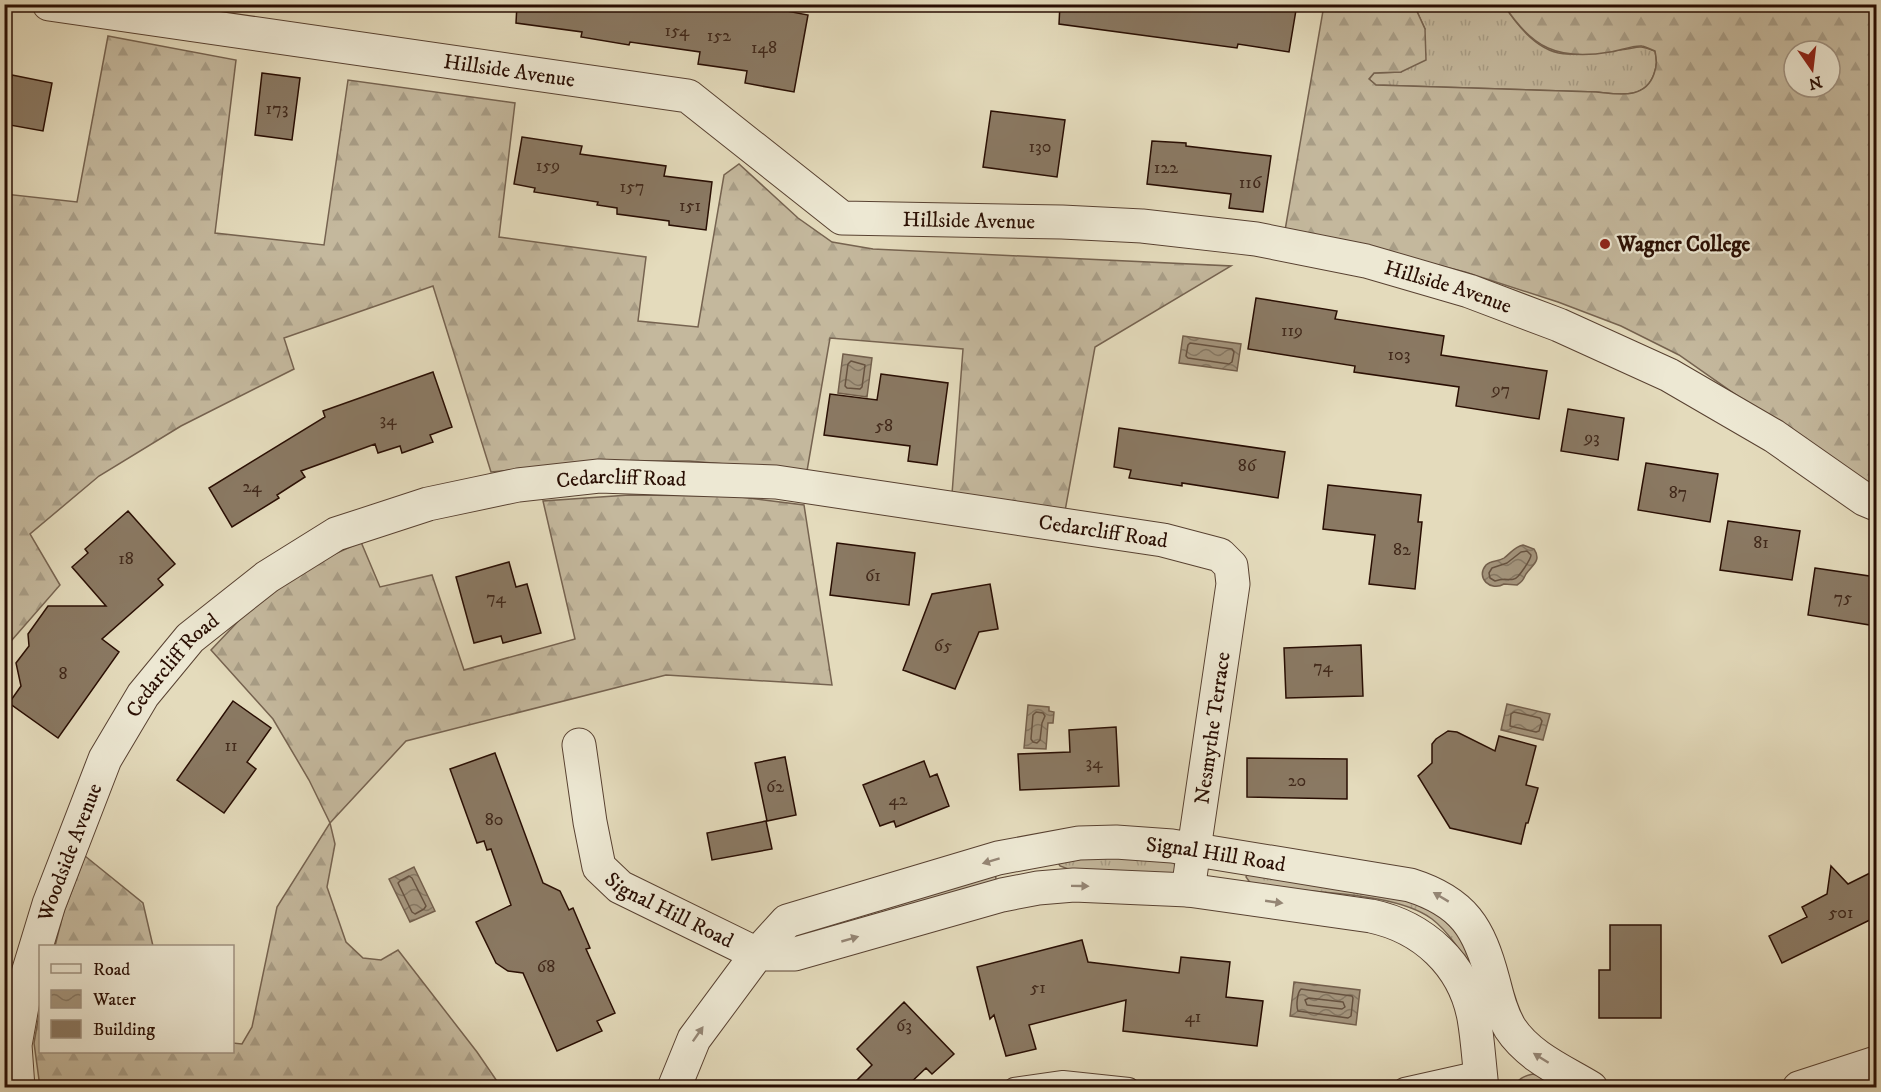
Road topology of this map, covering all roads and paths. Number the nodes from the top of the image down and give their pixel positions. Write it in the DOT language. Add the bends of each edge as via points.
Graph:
graph roads {
  1 [pos="49,4"];
  2 [pos="1876,504"];
  3 [pos="1231,566"];
  4 [pos="579,745"];
  5 [pos="105,759"];
  6 [pos="1194,850"];
  7 [pos="1025,853"];
  8 [pos="1031,889"];
  9 [pos="1188,890"];
  10 [pos="757,954"];
  11 [pos="1487,1012"];
  12 [pos="1876,1063"];
  13 [pos="1481,1079"];
  14 [pos="18,1088"];
  15 [pos="674,1088"];
  16 [pos="1014,1088"];
  17 [pos="1129,1088"];
  18 [pos="1404,1088"];
  19 [pos="1591,1088"];
  20 [pos="1799,1088"];
  1 -- 2 [label="street, Hillside Avenue" via="688,96 842,218 1142,226 1257,239 1366,261 1469,291 1551,321 1670,375 1774,436"];
  3 -- 5 [label="street, Cedarcliff Road" via="1220,555 1163,540 776,482 599,476 518,485 428,504 336,534 267,577 190,638 144,695"];
  3 -- 6 [label="street, Nesmythe Terrace" via="1233,584"];
  4 -- 10 [label="street, Signal Hill Road" via="599,867 620,887"];
  5 -- 14 [label="street, Woodside Avenue" via="49,904 28,973 15,1045"];
  6 -- 7 [label="street, Signal Hill Road" via="1116,842 1079,843"];
  6 -- 9 [label="street, Nesmythe Terrace"];
  11 -- 6 [label="street, Signal Hill Road, one-way" via="1485,952 1472,924 1451,903 1432,892 1410,885"];
  7 -- 8 [label="street"];
  7 -- 10 [label="street, Signal Hill Road, one-way" via="787,921"];
  8 -- 9 [label="street, Signal Hill Road, one-way" via="1074,885"];
  10 -- 8 [label="street, Signal Hill Road, one-way" via="795,954"];
  9 -- 11 [label="street, Signal Hill Road, one-way" via="1382,918 1416,932 1444,954"];
  15 -- 10 [label="street, Signal Hill Road, one-way" via="694,1039"];
  11 -- 13 [label="street"];
  19 -- 11 [label="street, Signal Hill Road, one-way" via="1533,1054 1510,1028"];
  12 -- 20 [label="street"];
  13 -- 18 [label="lane"];
  16 -- 17 [label="lane" via="1063,1081"];
}
